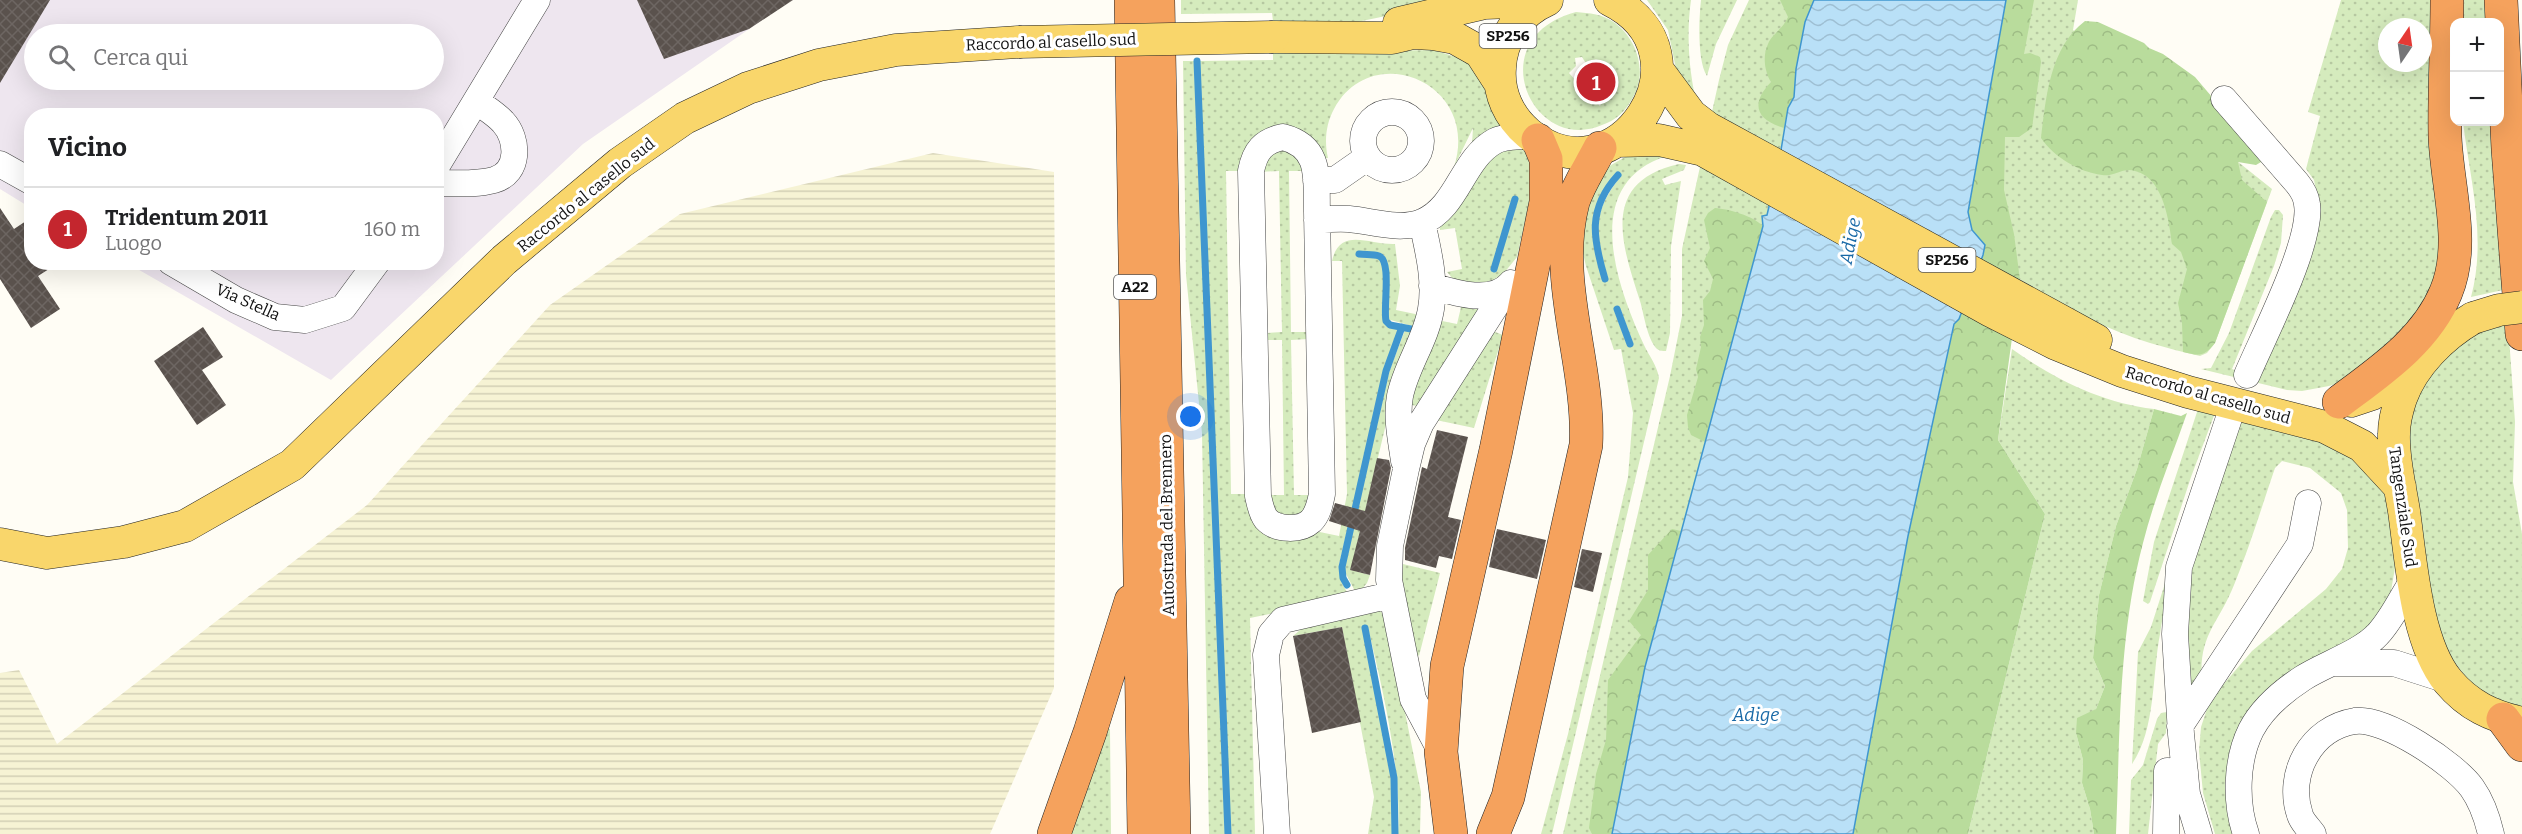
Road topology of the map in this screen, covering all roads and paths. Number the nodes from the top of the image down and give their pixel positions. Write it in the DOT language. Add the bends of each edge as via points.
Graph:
graph roads {
  1 [pos="537,0"];
  2 [pos="1131,0"];
  3 [pos="1158,0"];
  4 [pos="1610,0"];
  5 [pos="2447,0"];
  6 [pos="2501,0"];
  7 [pos="1545,1"];
  8 [pos="1331,39"];
  9 [pos="2446,65"];
  10 [pos="1657,69"];
  11 [pos="1500,83"];
  12 [pos="2450,90"];
  13 [pos="2224,99"];
  14 [pos="477,101"];
  15 [pos="2456,126"];
  16 [pos="1535,138"];
  17 [pos="1706,139"];
  18 [pos="1608,145"];
  19 [pos="444,154"];
  20 [pos="1368,157"];
  21 [pos="0,164"];
  22 [pos="24,178"];
  23 [pos="1316,180"];
  24 [pos="444,183"];
  25 [pos="1317,220"];
  26 [pos="1422,222"];
  27 [pos="1536,254"];
  28 [pos="185,270"];
  29 [pos="371,270"];
  30 [pos="1432,286"];
  31 [pos="1506,288"];
  32 [pos="2522,307"];
  33 [pos="2522,334"];
  34 [pos="2425,360"];
  35 [pos="2191,385"];
  36 [pos="2252,385"];
  37 [pos="2339,402"];
  38 [pos="2229,418"];
  39 [pos="1406,469"];
  40 [pos="2400,487"];
  41 [pos="2308,503"];
  42 [pos="0,544"];
  43 [pos="1139,573"];
  44 [pos="2414,580"];
  45 [pos="1391,595"];
  46 [pos="2335,663"];
  47 [pos="2447,680"];
  48 [pos="2512,721"];
  49 [pos="2180,726"];
  50 [pos="2522,745"];
  51 [pos="1443,768"];
  52 [pos="2185,772"];
  53 [pos="1508,797"];
  54 [pos="1167,832"];
  55 [pos="1054,834"];
  56 [pos="1277,834"];
  57 [pos="1436,834"];
  58 [pos="1451,834"];
  59 [pos="1492,834"];
  60 [pos="1507,834"];
  61 [pos="2166,834"];
  62 [pos="2199,834"];
  63 [pos="2246,834"];
  64 [pos="2313,834"];
  65 [pos="2491,834"];
  1 -- 14 [label="street"];
  2 -- 43 [label="highway, Autostrada del Brennero / A22"];
  3 -- 54 [label="highway, Autostrada del Brennero / A22"];
  4 -- 10 [label="main road, Raccordo al casello sud / SP256" via="1626,9 1644,28"];
  5 -- 9 [label="highway"];
  6 -- 33 [label="highway"];
  7 -- 8 [label="main road, Raccordo al casello sud / SP256" via="1485,3"];
  7 -- 11 [label="main road, Raccordo al casello sud / SP256" via="1524,15 1507,38 1500,63"];
  8 -- 11 [label="main road, Raccordo al casello sud / SP256" via="1392,38 1413,33 1455,38 1480,52"];
  8 -- 42 [label="main road, Raccordo al casello sud / SP256, bridge" via="1019,42 896,50 819,65 748,88 696,113 620,163 504,260 292,465 175,529 124,542 47,553"];
  9 -- 12 [label="highway"];
  9 -- 37 [label="highway" via="2445,138 2454,244 2446,292 2431,319 2403,352"];
  10 -- 17 [label="main road, Raccordo al casello sud / SP256"];
  10 -- 18 [label="main road, Raccordo al casello sud / SP256" via="1649,107 1638,124"];
  11 -- 16 [label="main road, Raccordo al casello sud / SP256" via="1513,117"];
  13 -- 36 [label="street" via="2297,183 2307,203 2306,228 2297,258"];
  14 -- 19 [label="street"];
  14 -- 24 [label="street" via="503,122 512,136 513,166 494,180"];
  15 -- 34 [label="highway" via="2466,200 2468,265 2463,292"];
  16 -- 18 [label="main road, Raccordo al casello sud / SP256" via="1568,150"];
  16 -- 26 [label="street" via="1497,140 1478,154 1447,201"];
  16 -- 27 [label="highway" via="1546,159 1547,177"];
  17 -- 18 [label="main road, Raccordo al casello sud / SP256"];
  17 -- 35 [label="main road, Raccordo al casello sud / SP256" via="2103,344"];
  18 -- 53 [label="highway" via="1578,188 1573,203 1569,287 1588,416 1586,445"];
  20 -- 23 [label="street" via="1335,180"];
  21 -- 22 [label="street"];
  23 -- 25 [label="street"];
  23 -- 25 [label="street" via="1311,156 1295,140 1271,139 1254,156 1251,171 1258,496 1268,521 1285,527 1303,526 1311,521 1322,494"];
  25 -- 26 [label="street" via="1347,219 1389,225"];
  26 -- 30 [label="street"];
  27 -- 31 [label="street"];
  27 -- 51 [label="highway" via="1447,666"];
  28 -- 29 [label="street, Via Stella" via="275,317 305,320 343,308"];
  30 -- 31 [label="street" via="1478,297"];
  30 -- 39 [label="street" via="1428,324 1400,396"];
  31 -- 39 [label="street" via="1428,409"];
  32 -- 34 [label="main road, Tangenziale Sud, bridge" via="2473,318 2452,331"];
  34 -- 37 [label="main road, Raccordo al casello sud" via="2358,401"];
  34 -- 40 [label="main road, Tangenziale Sud" via="2401,398 2396,417 2394,436"];
  35 -- 36 [label="main road, Raccordo al casello sud / SP256"];
  35 -- 40 [label="main road, Raccordo al casello sud / SP256" via="2325,427 2362,446"];
  36 -- 37 [label="main road, Raccordo al casello sud" via="2309,406"];
  38 -- 49 [label="street" via="2179,567 2175,634"];
  39 -- 45 [label="street" via="1390,546"];
  40 -- 44 [label="main road, Tangenziale Sud"];
  41 -- 49 [label="street" via="2300,543"];
  43 -- 54 [label="highway, Autostrada del Brennero / A22"];
  43 -- 55 [label="highway"];
  44 -- 46 [label="street" via="2378,635"];
  44 -- 47 [label="main road, Tangenziale Sud" via="2429,646"];
  45 -- 51 [label="street" via="1413,699"];
  45 -- 56 [label="street" via="1283,620 1271,633 1266,655"];
  46 -- 47 [label="street" via="2394,663"];
  46 -- 63 [label="street" via="2304,677 2275,699 2251,730 2240,770 2240,818"];
  47 -- 48 [label="main road, Tangenziale Sud" via="2467,701"];
  48 -- 50 [label="highway"];
  49 -- 52 [label="street"];
  51 -- 57 [label="highway"];
  51 -- 58 [label="highway"];
  52 -- 61 [label="street" via="2167,771"];
  52 -- 62 [label="street"];
  53 -- 59 [label="highway"];
  53 -- 60 [label="highway"];
  64 -- 65 [label="street" via="2301,817 2296,798 2304,758 2316,740 2357,721 2379,724 2403,734 2455,770 2483,804"];
}
